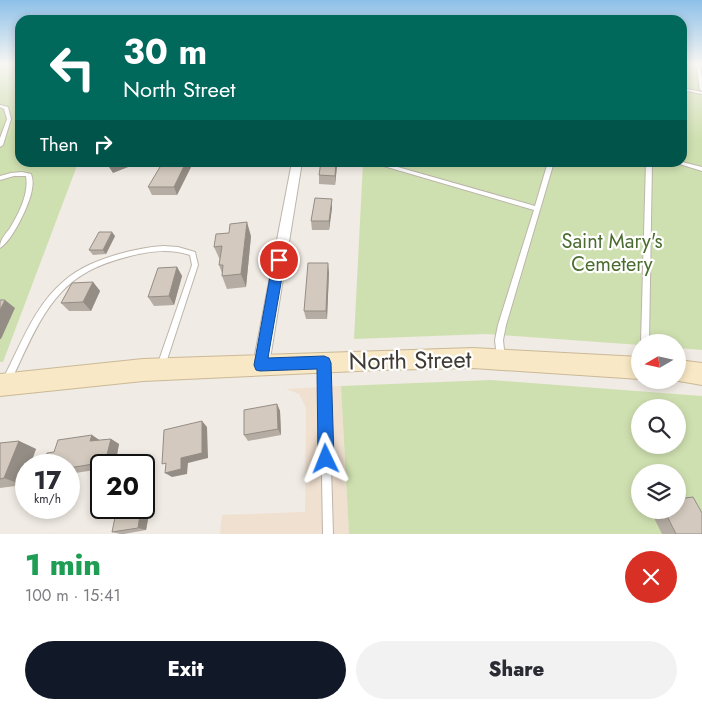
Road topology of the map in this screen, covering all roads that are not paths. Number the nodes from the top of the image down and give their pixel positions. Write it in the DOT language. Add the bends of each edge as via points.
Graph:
graph roads {
  1 [pos="687,90"];
  2 [pos="702,92"];
  3 [pos="0,106"];
  4 [pos="0,145"];
  5 [pos="687,165"];
  6 [pos="296,167"];
  7 [pos="390,167"];
  8 [pos="550,167"];
  9 [pos="649,167"];
  10 [pos="702,169"];
  11 [pos="0,178"];
  12 [pos="537,209"];
  13 [pos="0,246"];
  14 [pos="645,334"];
  15 [pos="501,359"];
  16 [pos="324,363"];
  17 [pos="260,365"];
  18 [pos="631,367"];
  19 [pos="160,369"];
  20 [pos="686,372"];
  21 [pos="702,374"];
  22 [pos="2,385"];
  23 [pos="328,534"];
  1 -- 2 [label="lane"];
  3 -- 4 [label="lane" via="6,108 9,119"];
  5 -- 10 [label="lane"];
  6 -- 17 [label="street"];
  7 -- 12 [label="lane"];
  8 -- 12 [label="lane"];
  9 -- 14 [label="lane"];
  11 -- 13 [label="lane" via="24,173 29,175 31,182 24,206"];
  12 -- 15 [label="lane" via="502,326 499,340"];
  15 -- 16 [label="main road, North Street"];
  15 -- 18 [label="main road, North Street"];
  16 -- 17 [label="main road, North Street"];
  16 -- 23 [label="lane"];
  17 -- 19 [label="main road, North Street"];
  19 -- 22 [label="main road, North Street"];
  19 -- 22 [label="lane" via="195,265 193,254 180,248 155,248 112,257 85,268 68,280 53,294"];
  20 -- 21 [label="main road"];
}
